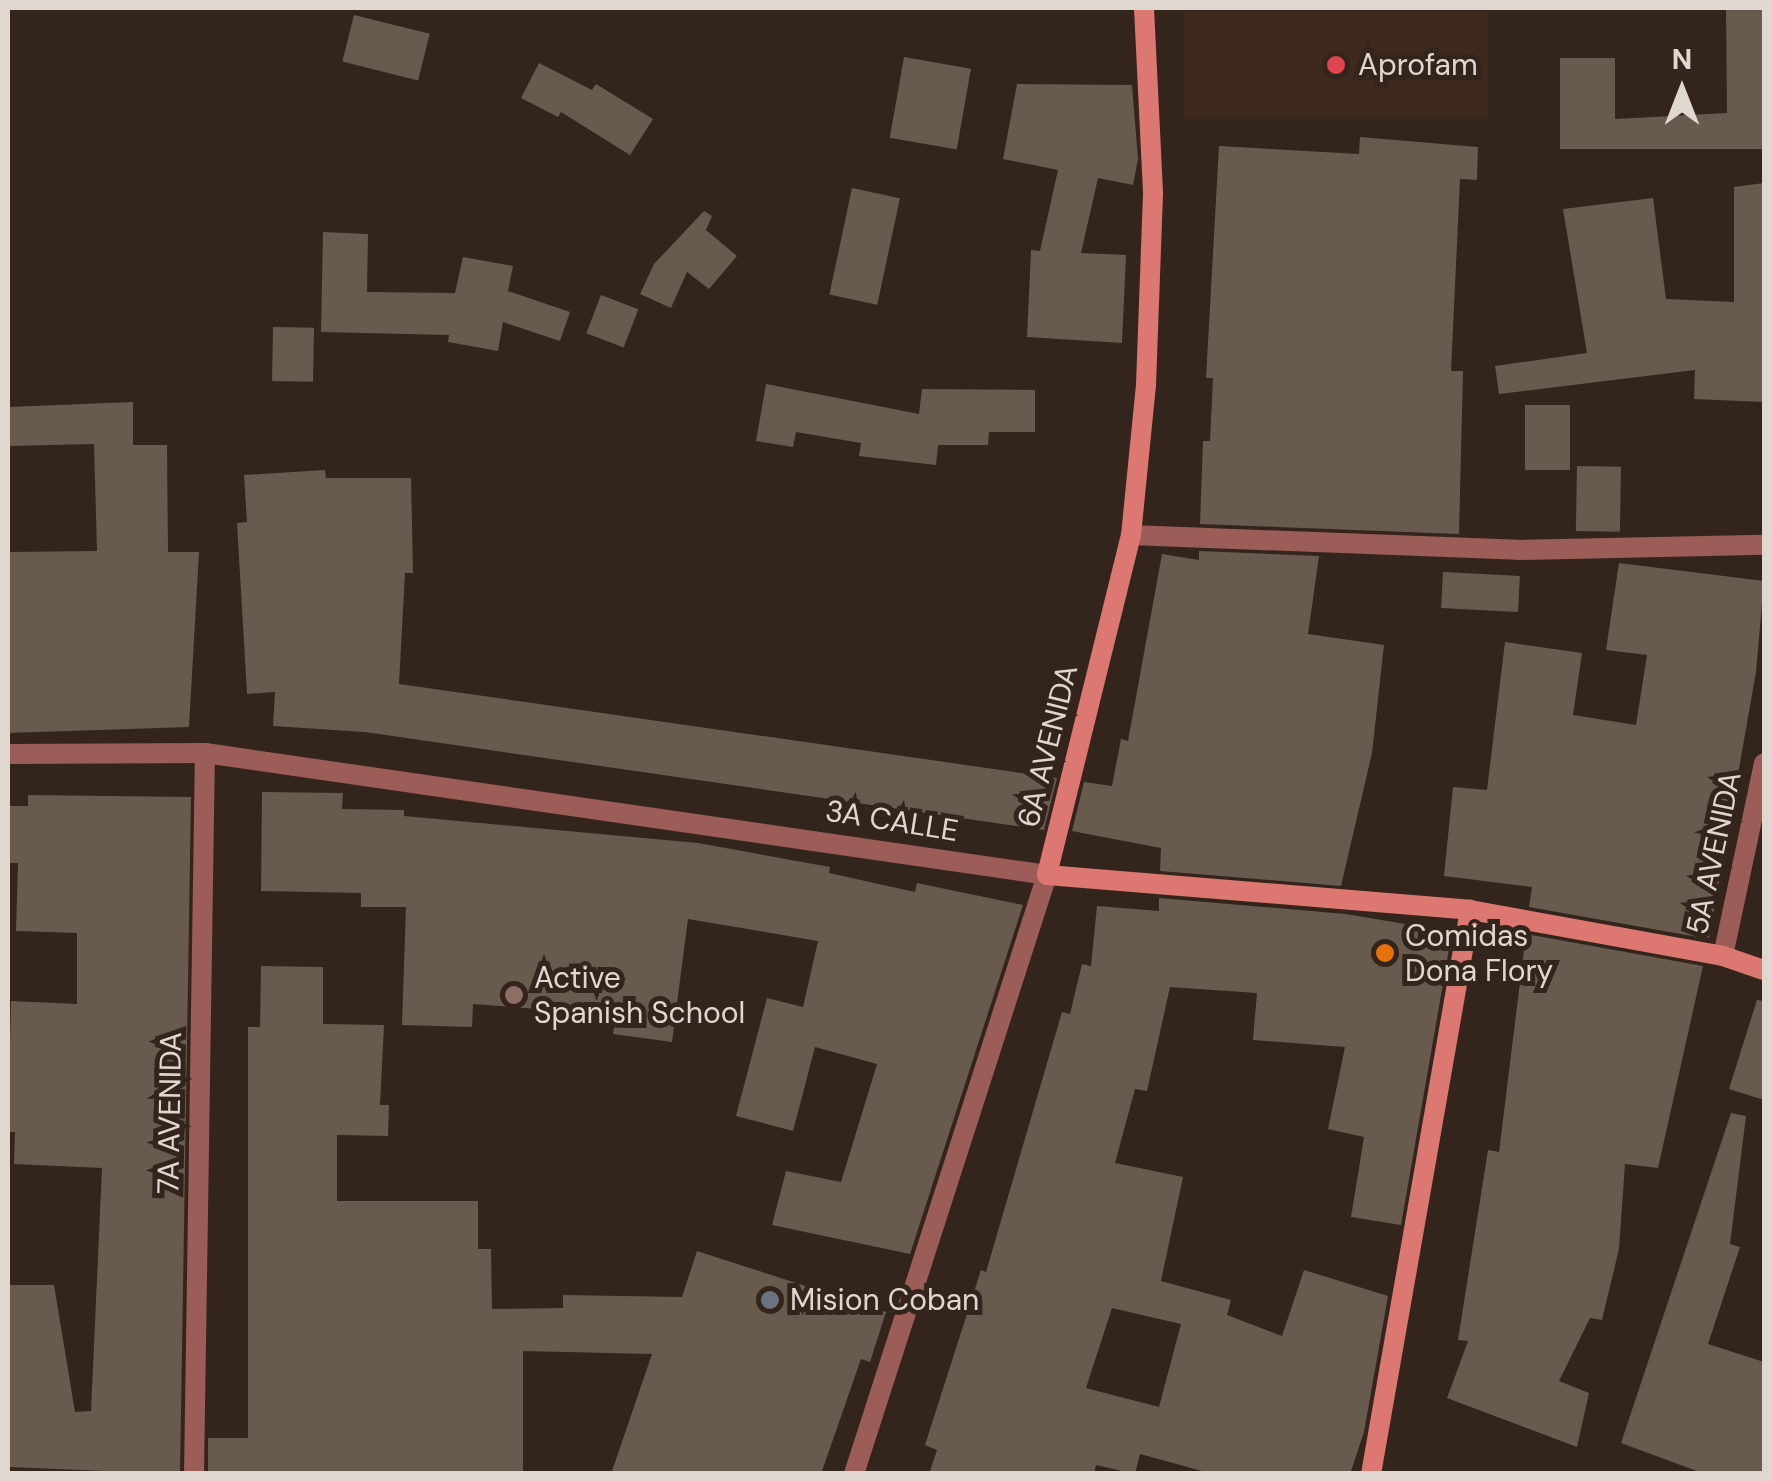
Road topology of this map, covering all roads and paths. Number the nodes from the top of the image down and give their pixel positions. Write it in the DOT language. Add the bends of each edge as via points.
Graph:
graph roads {
  1 [pos="1144,8"];
  2 [pos="1131,535"];
  3 [pos="1764,545"];
  4 [pos="205,753"];
  5 [pos="8,754"];
  6 [pos="1764,763"];
  7 [pos="1047,875"];
  8 [pos="1470,910"];
  9 [pos="1723,956"];
  10 [pos="1764,970"];
  11 [pos="194,1474"];
  12 [pos="854,1474"];
  13 [pos="1371,1474"];
  1 -- 2 [label="street, 6A AVENIDA" via="1152,194 1146,385"];
  2 -- 3 [label="street" via="1518,550"];
  2 -- 7 [label="street, 6A AVENIDA"];
  4 -- 5 [label="street, 3A CALLE"];
  4 -- 7 [label="street, 3A CALLE"];
  4 -- 11 [label="street, 7A AVENIDA"];
  6 -- 9 [label="street, 5A AVENIDA"];
  7 -- 8 [label="street, 3A CALLE"];
  7 -- 12 [label="street, 6A AVENIDA"];
  8 -- 9 [label="street, 3A CALLE"];
  8 -- 13 [label="street"];
  9 -- 10 [label="street, 3A CALLE"];
}
